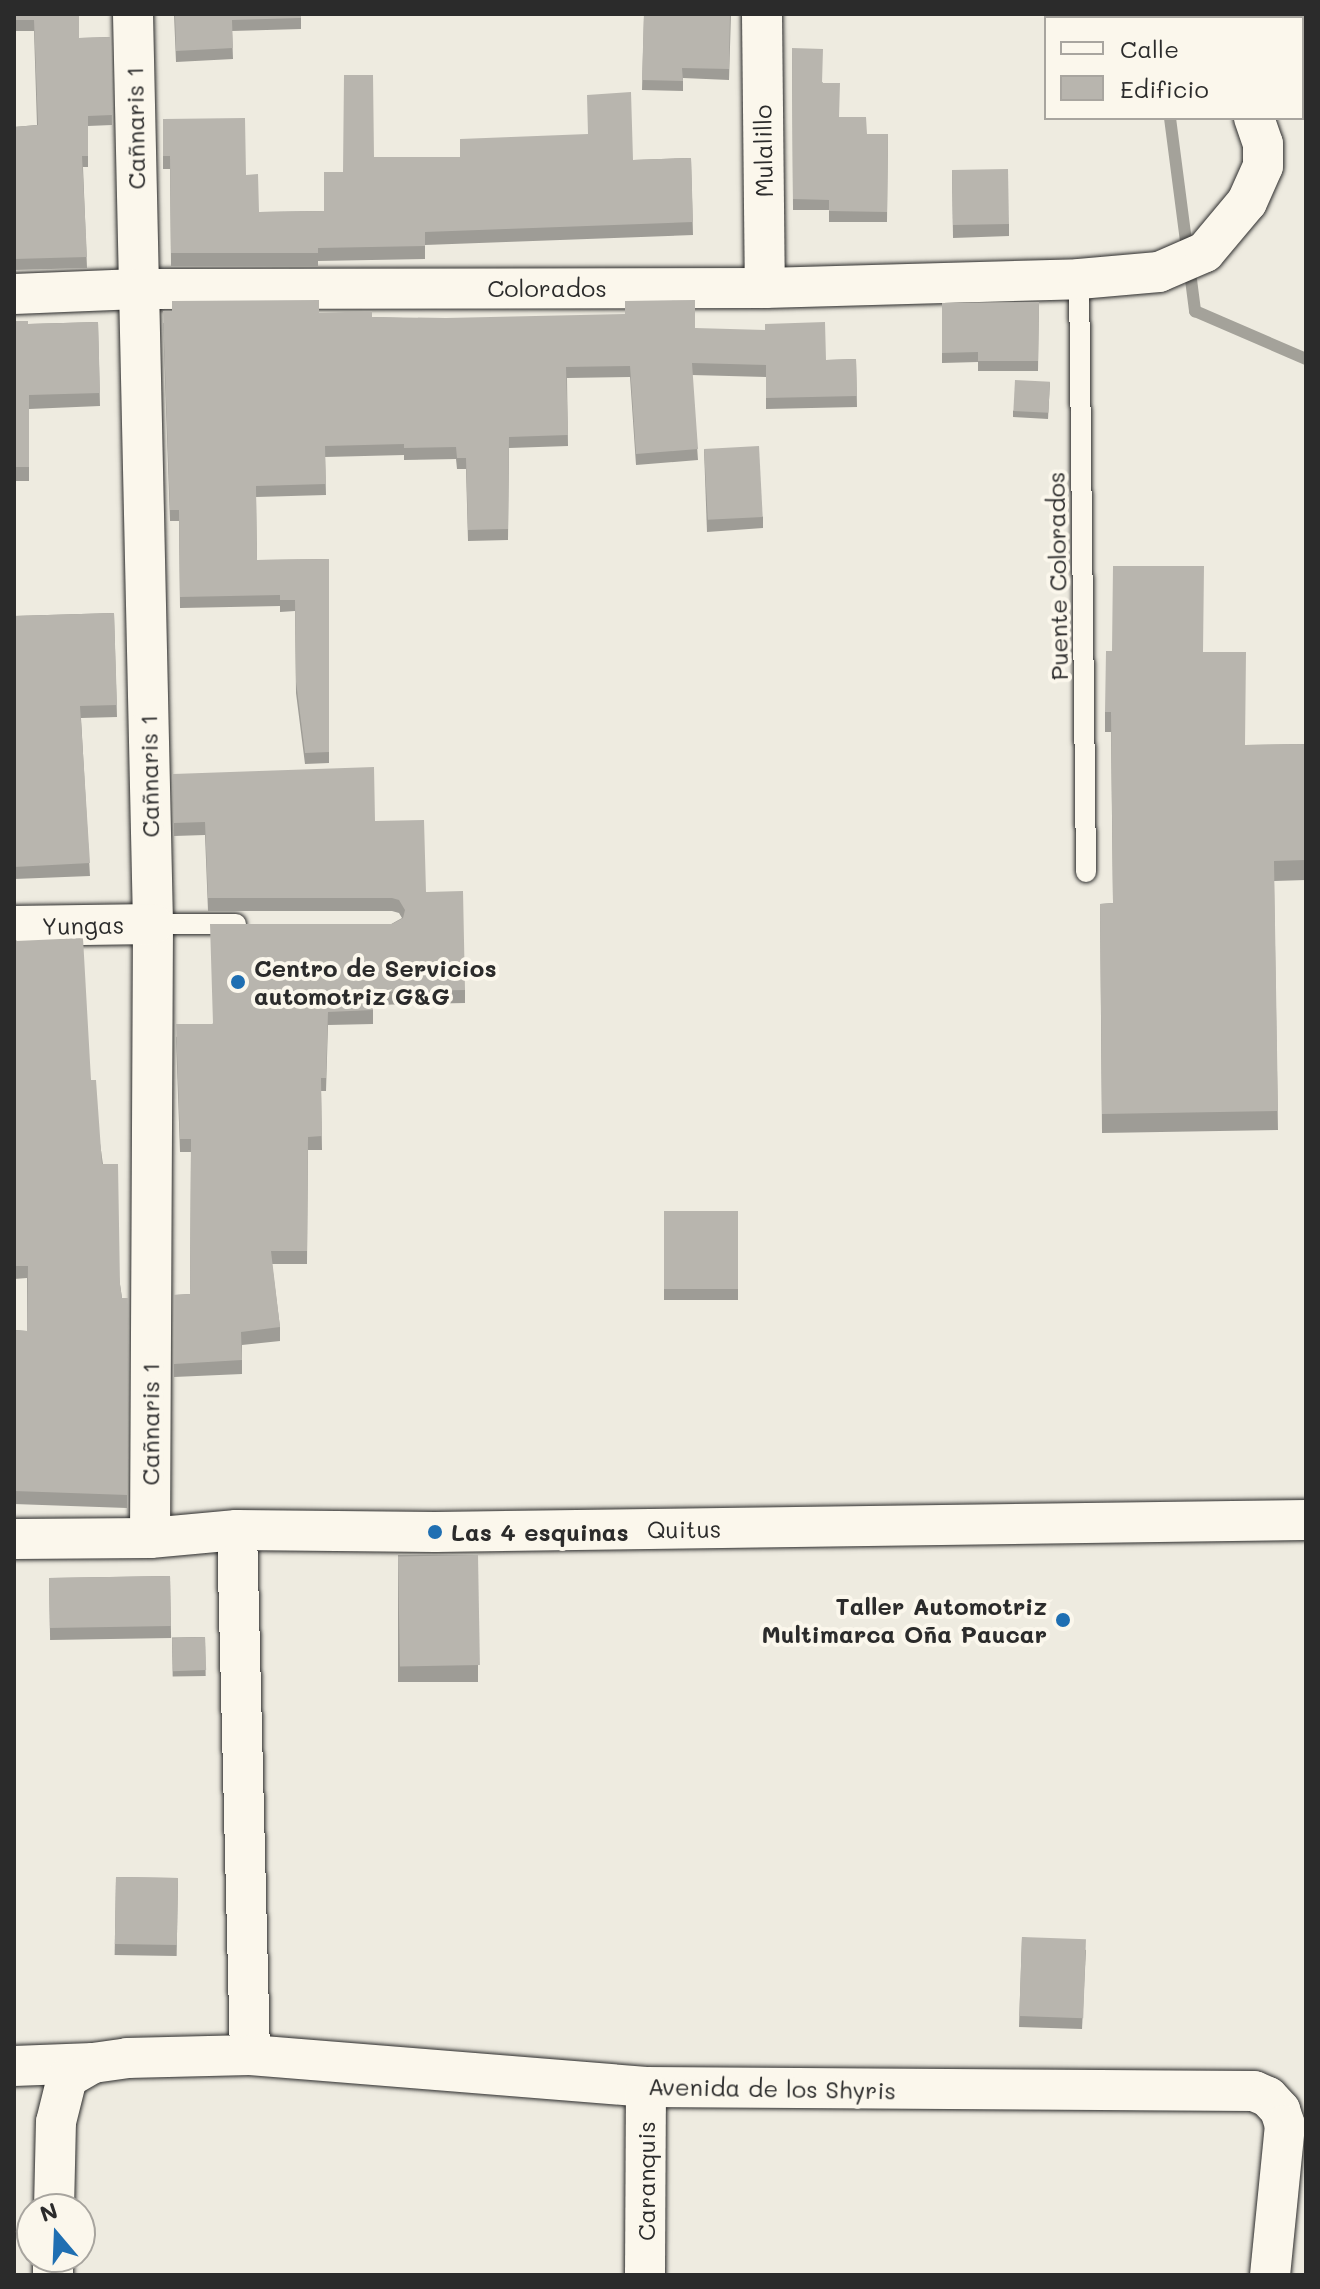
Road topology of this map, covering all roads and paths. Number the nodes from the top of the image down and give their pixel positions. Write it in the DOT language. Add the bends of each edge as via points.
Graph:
graph roads {
  1 [pos="133,14"];
  2 [pos="762,14"];
  3 [pos="1255,120"];
  4 [pos="1079,279"];
  5 [pos="765,288"];
  6 [pos="138,289"];
  7 [pos="14,294"];
  8 [pos="1086,872"];
  9 [pos="153,924"];
  10 [pos="264,924"];
  11 [pos="14,926"];
  12 [pos="1306,1520"];
  13 [pos="237,1530"];
  14 [pos="150,1538"];
  15 [pos="14,1539"];
  16 [pos="250,2055"];
  17 [pos="14,2066"];
  18 [pos="80,2071"];
  19 [pos="646,2087"];
  20 [pos="54,2193"];
  21 [pos="645,2275"];
  22 [pos="1270,2275"];
  1 -- 6 [label="street, Cañnaris 1"];
  2 -- 5 [label="street, Mulalillo"];
  3 -- 4 [label="street, Colorados" via="1263,166 1247,202 1205,252 1159,272"];
  4 -- 5 [label="street, Colorados"];
  4 -- 8 [label="lane, Puente Colorados"];
  5 -- 6 [label="street, Colorados"];
  6 -- 7 [label="street, Colorados"];
  6 -- 9 [label="street, Cañnaris 1"];
  9 -- 10 [label="lane"];
  9 -- 11 [label="street, Yungas"];
  9 -- 14 [label="street, Cañnaris 1"];
  12 -- 13 [label="street, Quitus"];
  13 -- 14 [label="street, Quitus"];
  13 -- 16 [label="street"];
  14 -- 15 [label="street, Quitus"];
  16 -- 18 [label="street, Avenida de los Shyris" via="127,2058"];
  16 -- 19 [label="street, Avenida de los Shyris"];
  17 -- 18 [label="street, Avenida de los Shyris"];
  18 -- 20 [label="street" via="56,2122"];
  19 -- 21 [label="street, Caranquis"];
  19 -- 22 [label="street, Avenida de los Shyris" via="1254,2091 1280,2110 1285,2125"];
}
